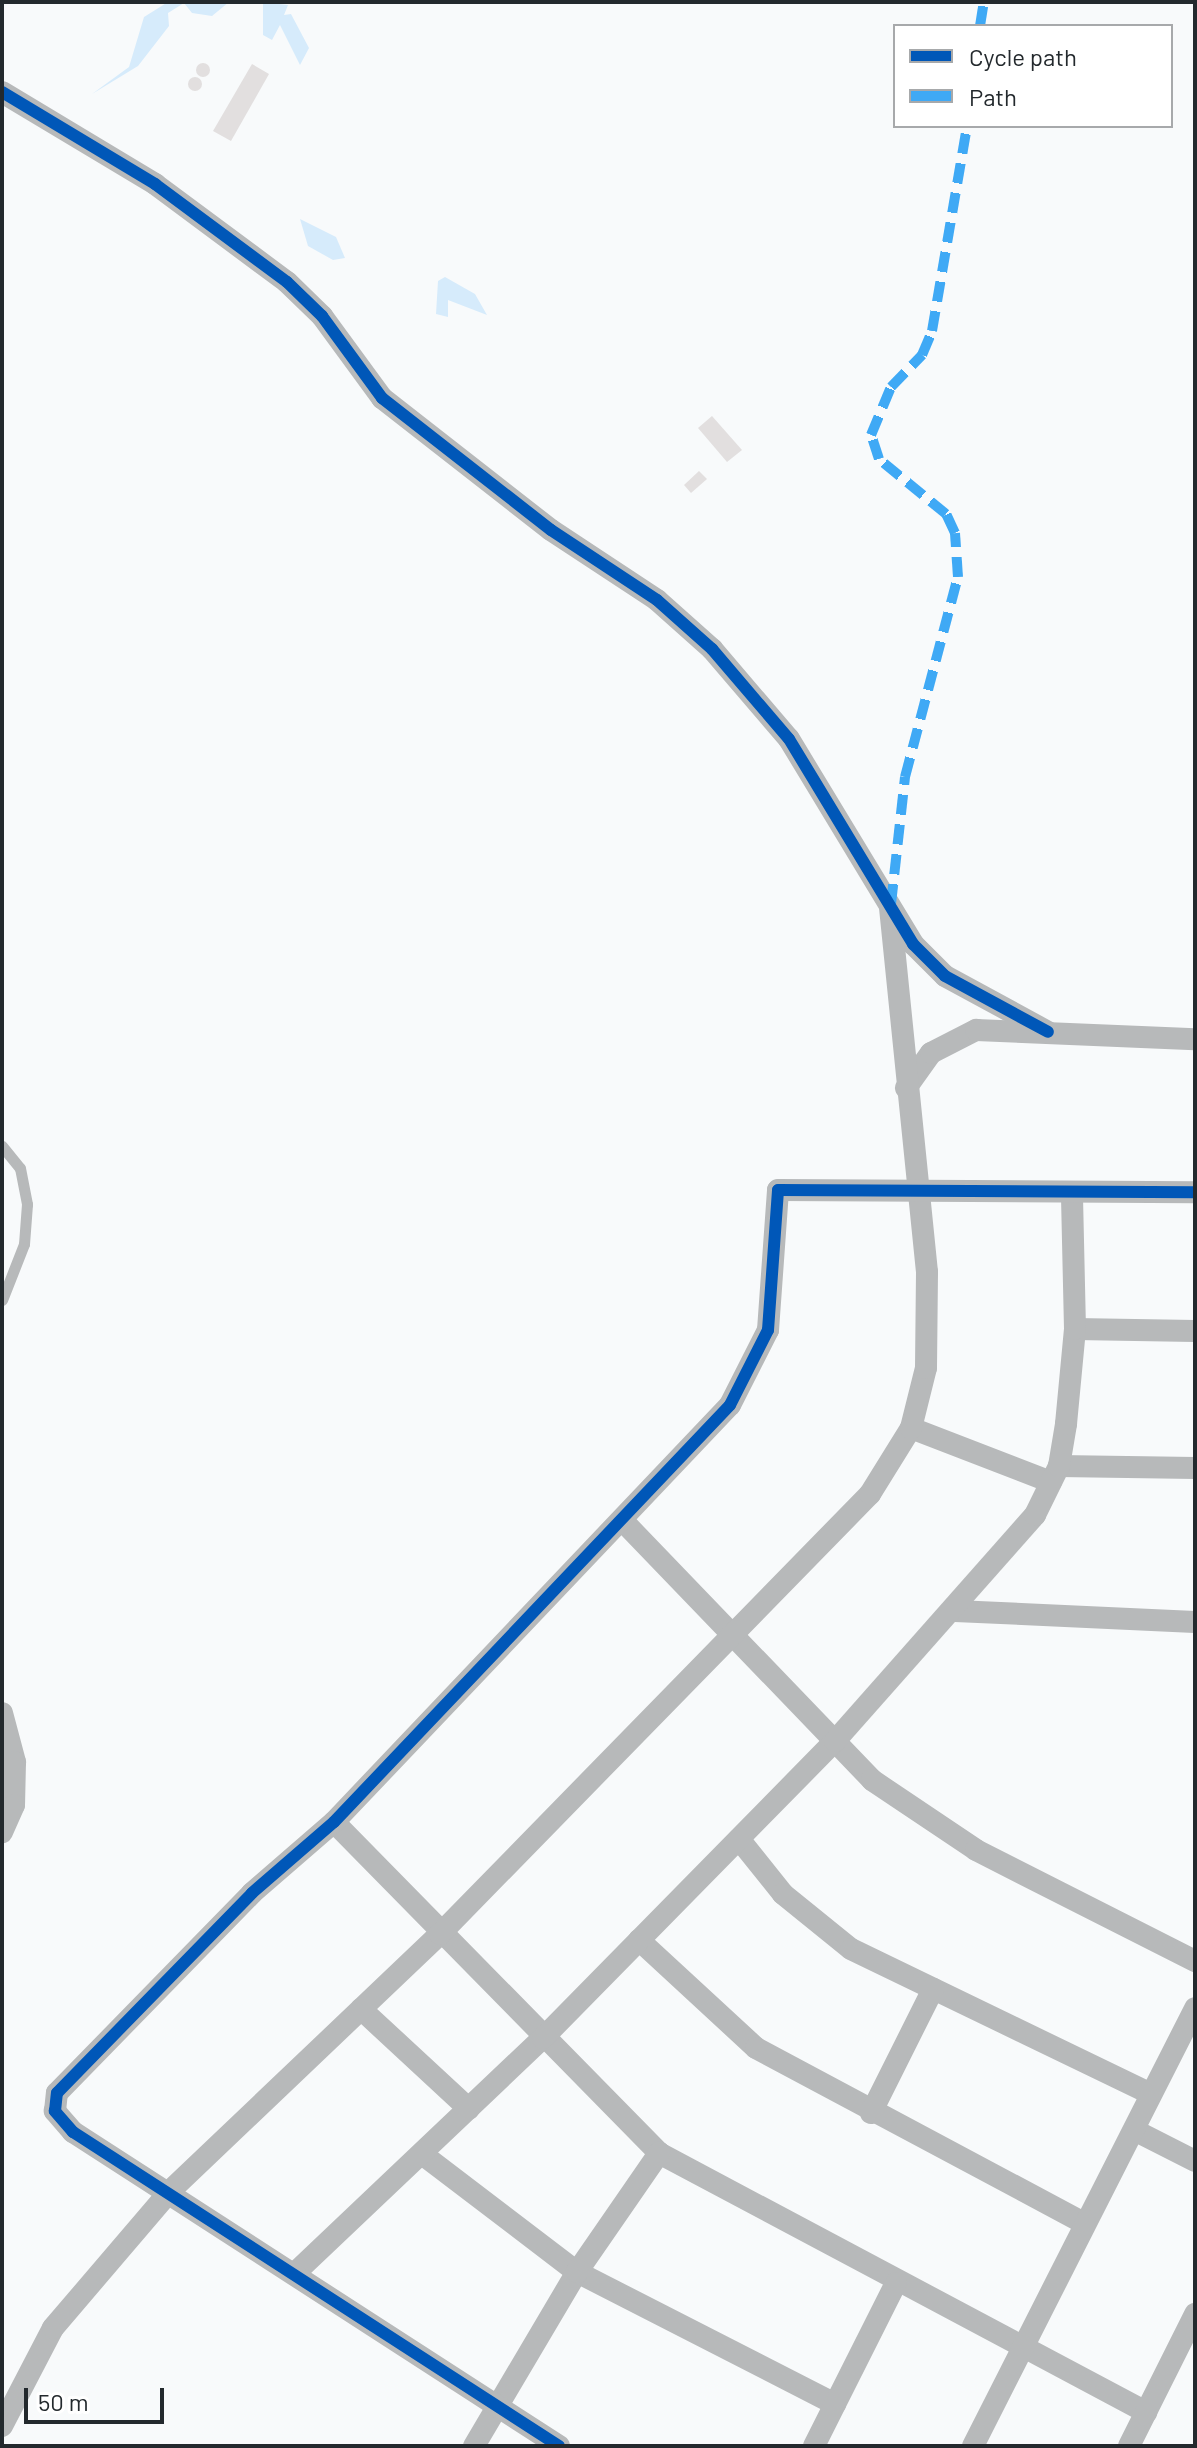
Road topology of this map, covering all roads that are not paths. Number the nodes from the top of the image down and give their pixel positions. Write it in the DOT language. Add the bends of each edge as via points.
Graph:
graph roads {
  1 [pos="2,92"];
  2 [pos="890,910"];
  3 [pos="1048,1032"];
  4 [pos="1195,1039"];
  5 [pos="906,1088"];
  6 [pos="2,1146"];
  7 [pos="922,1190"];
  8 [pos="1195,1192"];
  9 [pos="1072,1193"];
  10 [pos="2,1300"];
  11 [pos="1075,1329"];
  12 [pos="1195,1331"];
  13 [pos="911,1428"];
  14 [pos="1195,1468"];
  15 [pos="1055,1474"];
  16 [pos="622,1520"];
  17 [pos="955,1611"];
  18 [pos="1195,1622"];
  19 [pos="730,1635"];
  20 [pos="2,1713"];
  21 [pos="835,1741"];
  22 [pos="334,1822"];
  23 [pos="2,1832"];
  24 [pos="739,1839"];
  25 [pos="440,1934"];
  26 [pos="639,1940"];
  27 [pos="1195,1961"];
  28 [pos="933,1989"];
  29 [pos="1195,2008"];
  30 [pos="361,2009"];
  31 [pos="543,2038"];
  32 [pos="1151,2094"];
  33 [pos="469,2109"];
  34 [pos="871,2113"];
  35 [pos="1134,2130"];
  36 [pos="659,2153"];
  37 [pos="422,2154"];
  38 [pos="1195,2161"];
  39 [pos="170,2191"];
  40 [pos="1084,2223"];
  41 [pos="577,2272"];
  42 [pos="294,2274"];
  43 [pos="896,2283"];
  44 [pos="1195,2314"];
  45 [pos="1021,2350"];
  46 [pos="835,2404"];
  47 [pos="493,2405"];
  48 [pos="1146,2412"];
  49 [pos="2,2426"];
  50 [pos="474,2446"];
  51 [pos="559,2446"];
  52 [pos="814,2446"];
  53 [pos="973,2446"];
  54 [pos="1129,2446"];
  1 -- 2 [label="street" via="155,184 287,282 322,316 382,398 551,530 657,600 712,649 823,787"];
  2 -- 3 [label="street" via="945,976"];
  2 -- 5 [label="street"];
  3 -- 4 [label="street"];
  3 -- 5 [label="street" via="955,1035 931,1053"];
  5 -- 7 [label="street"];
  6 -- 10 [label="lane" via="20,1168 27,1204 24,1244"];
  7 -- 9 [label="street"];
  7 -- 13 [label="street" via="926,1368"];
  7 -- 16 [label="street" via="778,1190 768,1330 755,1368 682,1461"];
  8 -- 9 [label="street"];
  9 -- 11 [label="street"];
  11 -- 12 [label="street"];
  11 -- 15 [label="street"];
  13 -- 15 [label="street"];
  13 -- 19 [label="street" via="870,1494"];
  14 -- 15 [label="street"];
  15 -- 17 [label="street" via="1035,1515"];
  16 -- 19 [label="street"];
  16 -- 22 [label="street"];
  17 -- 18 [label="street"];
  17 -- 21 [label="street"];
  19 -- 21 [label="street"];
  19 -- 25 [label="street"];
  20 -- 23 [label="street" via="15,1762 14,1805"];
  21 -- 24 [label="street"];
  21 -- 27 [label="street" via="922,1817"];
  22 -- 25 [label="street"];
  22 -- 39 [label="street" via="252,1893 57,2093 55,2111 73,2132"];
  24 -- 26 [label="street"];
  24 -- 28 [label="street" via="816,1926"];
  25 -- 30 [label="street"];
  25 -- 31 [label="street"];
  26 -- 31 [label="street"];
  26 -- 34 [label="street" via="756,2048"];
  28 -- 32 [label="street"];
  28 -- 34 [label="street"];
  29 -- 32 [label="street"];
  30 -- 33 [label="street"];
  30 -- 39 [label="street"];
  31 -- 33 [label="street"];
  31 -- 36 [label="street"];
  32 -- 35 [label="street"];
  33 -- 37 [label="street"];
  34 -- 40 [label="street"];
  35 -- 38 [label="street"];
  35 -- 40 [label="street"];
  36 -- 41 [label="street"];
  36 -- 43 [label="street"];
  37 -- 41 [label="street"];
  37 -- 42 [label="street"];
  39 -- 42 [label="street"];
  39 -- 49 [label="street" via="53,2328"];
  40 -- 45 [label="street"];
  41 -- 46 [label="street"];
  41 -- 47 [label="street"];
  42 -- 47 [label="street"];
  43 -- 45 [label="street"];
  43 -- 46 [label="street"];
  44 -- 48 [label="street"];
  45 -- 48 [label="street"];
  45 -- 53 [label="street"];
  46 -- 52 [label="street"];
  47 -- 50 [label="street"];
  47 -- 51 [label="street"];
  48 -- 54 [label="street"];
}
